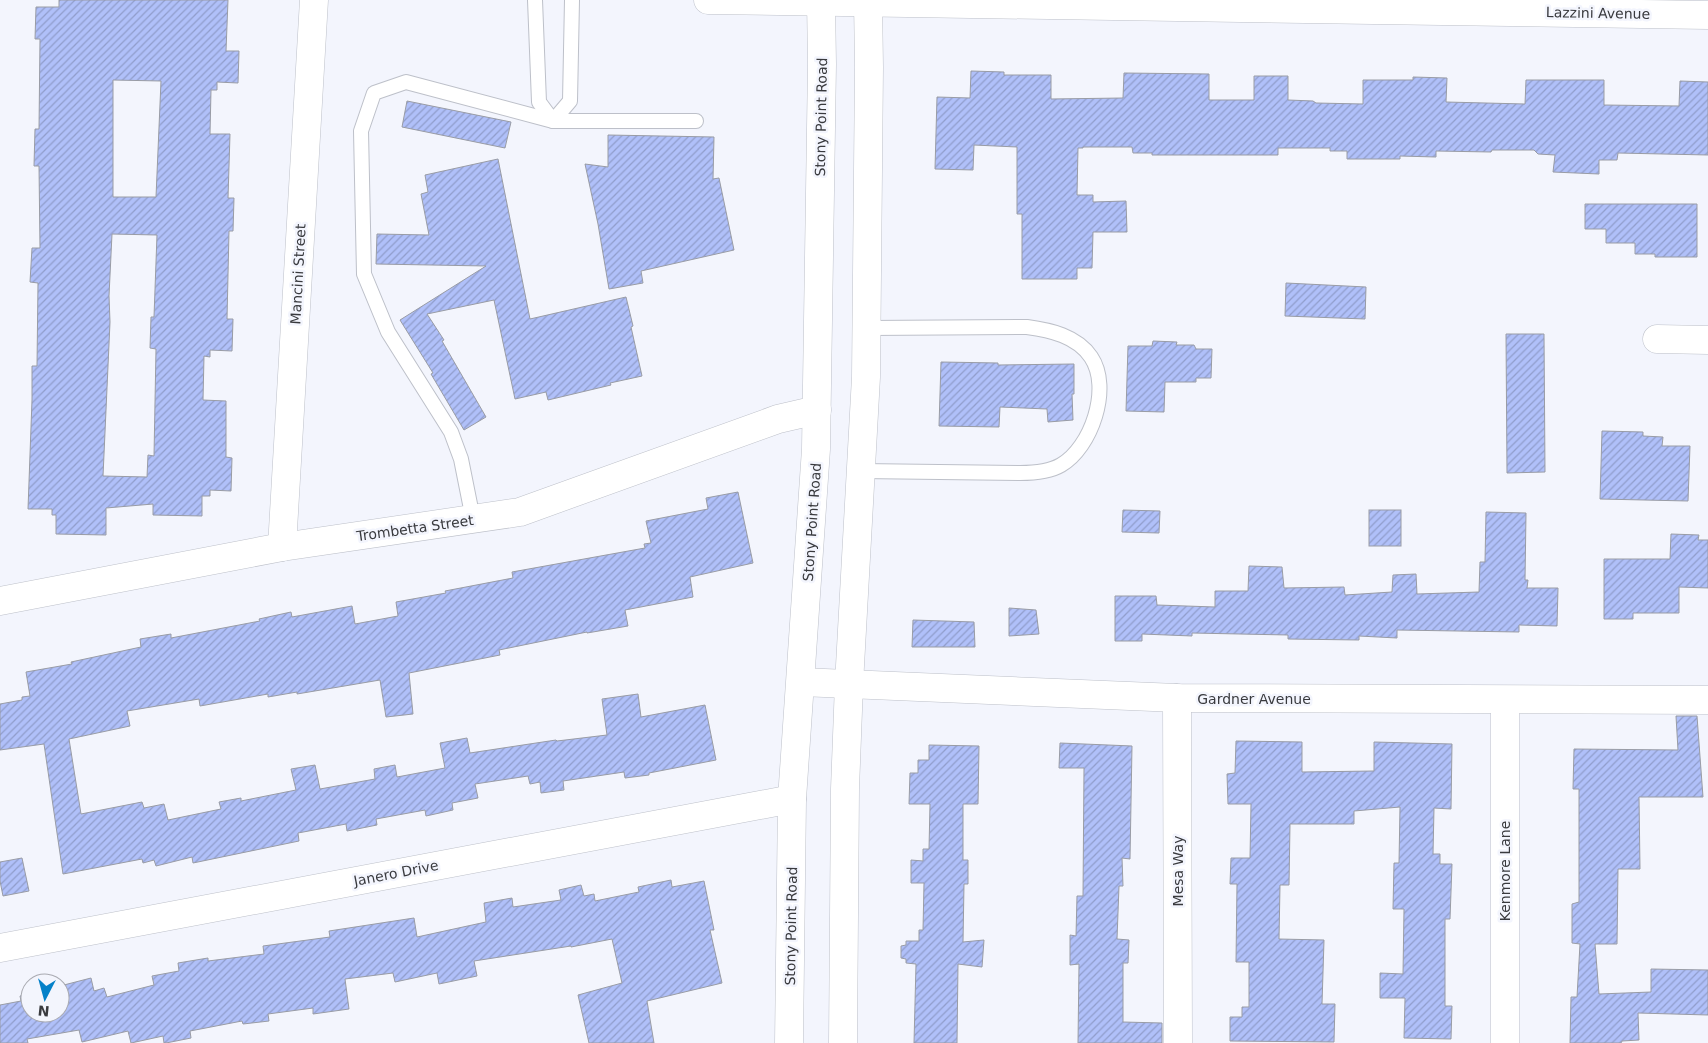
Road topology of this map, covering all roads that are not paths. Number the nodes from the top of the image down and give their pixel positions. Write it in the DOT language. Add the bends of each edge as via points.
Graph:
graph roads {
  1 [pos="314,0"];
  2 [pos="535,0"];
  3 [pos="572,0"];
  4 [pos="708,0"];
  5 [pos="821,1"];
  6 [pos="868,2"];
  7 [pos="1708,15"];
  8 [pos="553,121"];
  9 [pos="696,121"];
  10 [pos="867,328"];
  11 [pos="1657,339"];
  12 [pos="1708,340"];
  13 [pos="817,410"];
  14 [pos="861,471"];
  15 [pos="473,520"];
  16 [pos="282,548"];
  17 [pos="0,601"];
  18 [pos="801,682"];
  19 [pos="849,684"];
  20 [pos="1178,698"];
  21 [pos="1505,700"];
  22 [pos="1708,700"];
  23 [pos="792,799"];
  24 [pos="0,948"];
  25 [pos="790,1043"];
  26 [pos="843,1043"];
  27 [pos="1178,1043"];
  28 [pos="1505,1043"];
  1 -- 16 [label="street, Mancini Street"];
  2 -- 8 [label="lane" via="539,102"];
  3 -- 8 [label="lane" via="570,101"];
  4 -- 5 [label="street, Lazzini Avenue"];
  5 -- 6 [label="street, Lazzini Avenue"];
  5 -- 13 [label="street, Stony Point Road"];
  6 -- 7 [label="street, Lazzini Avenue"];
  6 -- 10 [label="street"];
  8 -- 9 [label="lane"];
  8 -- 15 [label="lane" via="406,82 374,93 362,131 364,274 388,332 451,432 461,459"];
  10 -- 14 [label="street"];
  10 -- 14 [label="lane" via="1027,327 1047,330 1081,346 1091,357 1099,388 1088,436 1070,459 1059,466 1020,474"];
  11 -- 12 [label="street"];
  13 -- 15 [label="street, Trombetta Street" via="778,419 520,512"];
  13 -- 18 [label="street, Stony Point Road"];
  14 -- 19 [label="street"];
  15 -- 16 [label="street, Trombetta Street"];
  16 -- 17 [label="street, Trombetta Street"];
  18 -- 19 [label="street, Gardner Avenue"];
  18 -- 23 [label="street, Stony Point Road"];
  19 -- 20 [label="street, Gardner Avenue"];
  19 -- 26 [label="street"];
  20 -- 21 [label="street, Gardner Avenue"];
  20 -- 27 [label="street, Mesa Way"];
  21 -- 22 [label="street, Gardner Avenue"];
  21 -- 28 [label="street, Kenmore Lane"];
  23 -- 24 [label="street, Janero Drive"];
  23 -- 25 [label="street, Stony Point Road"];
}
